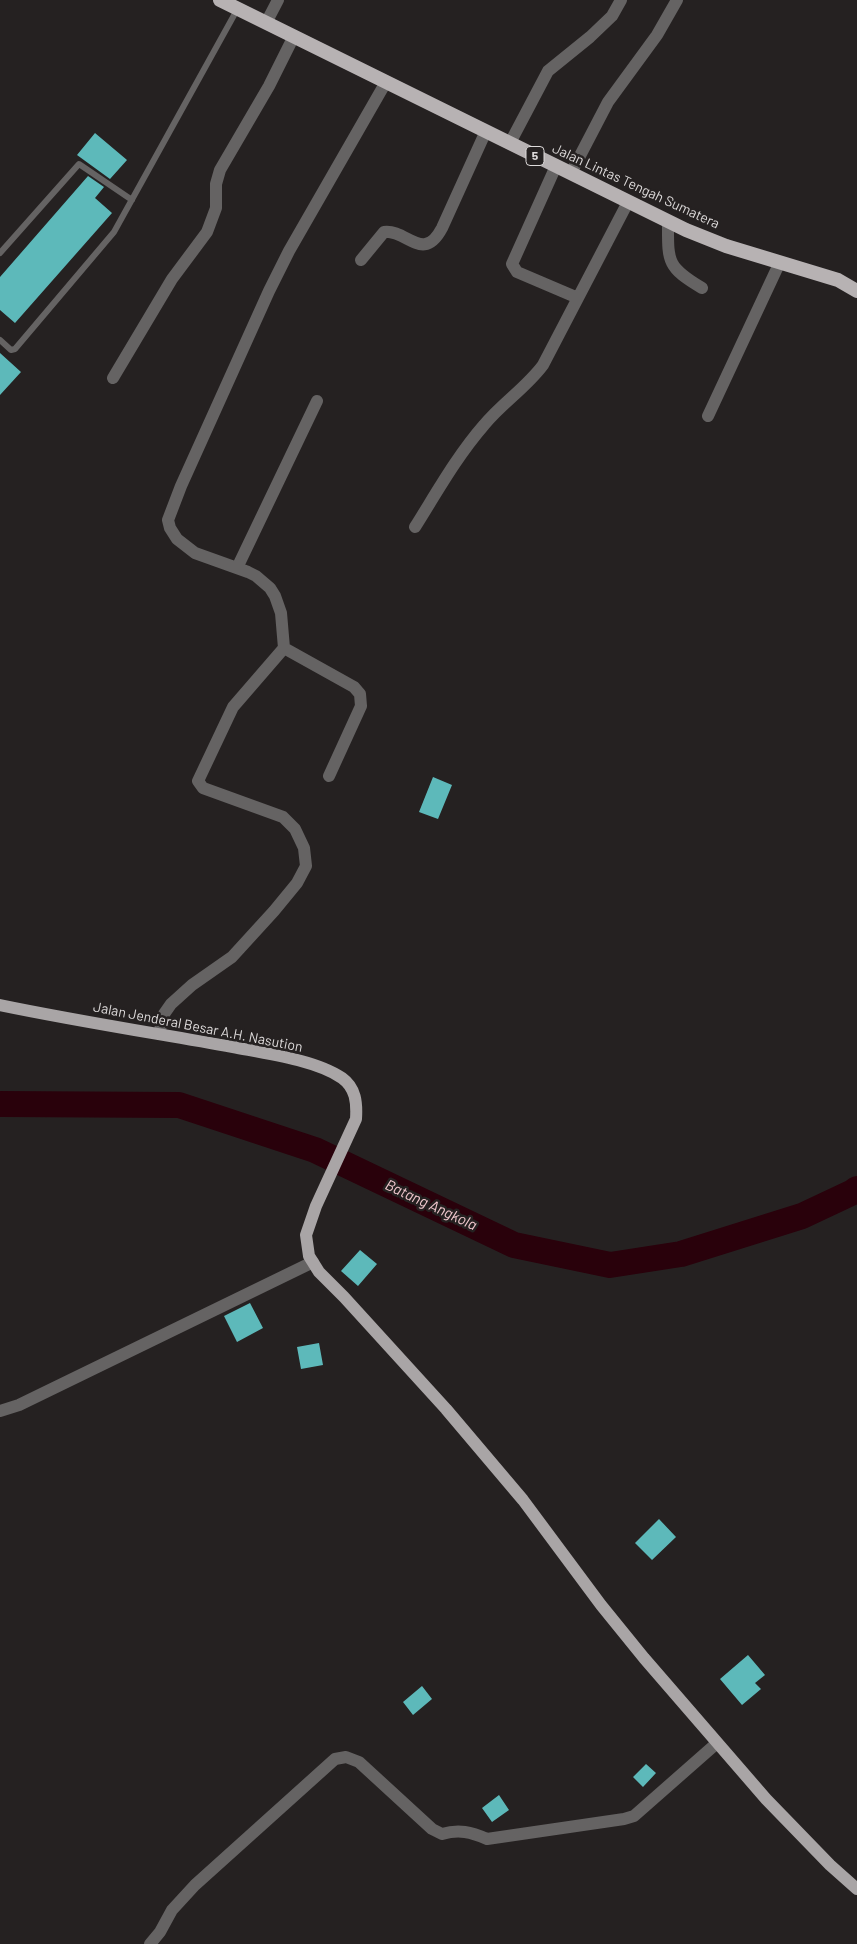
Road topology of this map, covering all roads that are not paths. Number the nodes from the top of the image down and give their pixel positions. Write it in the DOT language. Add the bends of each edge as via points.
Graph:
graph roads {
  1 [pos="220,0"];
  2 [pos="278,0"];
  3 [pos="620,0"];
  4 [pos="677,0"];
  5 [pos="238,8"];
  6 [pos="266,23"];
  7 [pos="294,36"];
  8 [pos="386,82"];
  9 [pos="486,131"];
  10 [pos="510,143"];
  11 [pos="556,166"];
  12 [pos="570,173"];
  13 [pos="132,200"];
  14 [pos="628,202"];
  15 [pos="668,221"];
  16 [pos="0,253"];
  17 [pos="360,260"];
  18 [pos="780,262"];
  19 [pos="702,288"];
  20 [pos="857,292"];
  21 [pos="578,298"];
  22 [pos="0,340"];
  23 [pos="113,378"];
  24 [pos="317,401"];
  25 [pos="708,416"];
  26 [pos="416,527"];
  27 [pos="237,568"];
  28 [pos="284,648"];
  29 [pos="329,776"];
  30 [pos="0,1005"];
  31 [pos="159,1034"];
  32 [pos="311,1259"];
  33 [pos="0,1405"];
  34 [pos="0,1410"];
  35 [pos="717,1743"];
  36 [pos="857,1889"];
  37 [pos="150,1944"];
  1 -- 5 [label="highway, Jalan Lintas Tengah Sumatera / 5"];
  2 -- 6 [label="street"];
  3 -- 10 [label="street" via="612,16 548,71"];
  4 -- 12 [label="street" via="657,35 608,102"];
  5 -- 6 [label="highway, Jalan Lintas Tengah Sumatera / 5"];
  5 -- 13 [label="lane"];
  6 -- 7 [label="highway, Jalan Lintas Tengah Sumatera / 5"];
  7 -- 8 [label="highway, Jalan Lintas Tengah Sumatera / 5"];
  7 -- 23 [label="street" via="220,170 216,184 216,208 207,232 172,279"];
  8 -- 9 [label="highway, Jalan Lintas Tengah Sumatera / 5"];
  8 -- 27 [label="street" via="289,251 170,514 170,528 186,547 200,556"];
  9 -- 10 [label="highway, Jalan Lintas Tengah Sumatera / 5"];
  9 -- 17 [label="street" via="433,241 424,244 412,242 384,232"];
  10 -- 11 [label="highway, Jalan Lintas Tengah Sumatera / 5"];
  11 -- 12 [label="highway, Jalan Lintas Tengah Sumatera / 5"];
  11 -- 21 [label="street" via="512,264 517,272"];
  12 -- 14 [label="highway, Jalan Lintas Tengah Sumatera / 5"];
  13 -- 16 [label="lane" via="79,164"];
  13 -- 22 [label="lane" via="110,238 15,349"];
  14 -- 15 [label="highway, Jalan Lintas Tengah Sumatera / 5"];
  14 -- 21 [label="street"];
  15 -- 18 [label="highway, Jalan Lintas Tengah Sumatera / 5" via="726,246"];
  15 -- 19 [label="street" via="670,261 680,274"];
  18 -- 20 [label="highway, Jalan Lintas Tengah Sumatera / 5" via="838,280"];
  18 -- 25 [label="street"];
  21 -- 26 [label="street" via="543,364 472,438"];
  24 -- 27 [label="street"];
  27 -- 28 [label="street" via="256,576 275,596 281,613"];
  28 -- 29 [label="street" via="354,687 360,694 361,706"];
  28 -- 31 [label="street" via="233,707 198,781 203,788 282,817 295,829 304,848 306,866 298,883 232,957 171,1004 164,1014"];
  30 -- 31 [label="main road, Jalan Jenderal Besar A.H. Nasution"];
  31 -- 32 [label="main road, Jalan Jenderal Besar A.H. Nasution" via="273,1055 326,1069 344,1079 354,1091 356,1119 306,1234"];
  32 -- 33 [label="street"];
  32 -- 34 [label="street" via="28,1400"];
  32 -- 35 [label="main road" via="319,1272 446,1409 523,1500 601,1605"];
  35 -- 36 [label="main road" via="766,1799"];
  35 -- 37 [label="street" via="634,1816 487,1839 466,1831 442,1834 432,1829 359,1762 346,1757 335,1759 195,1886 172,1910"];
}
